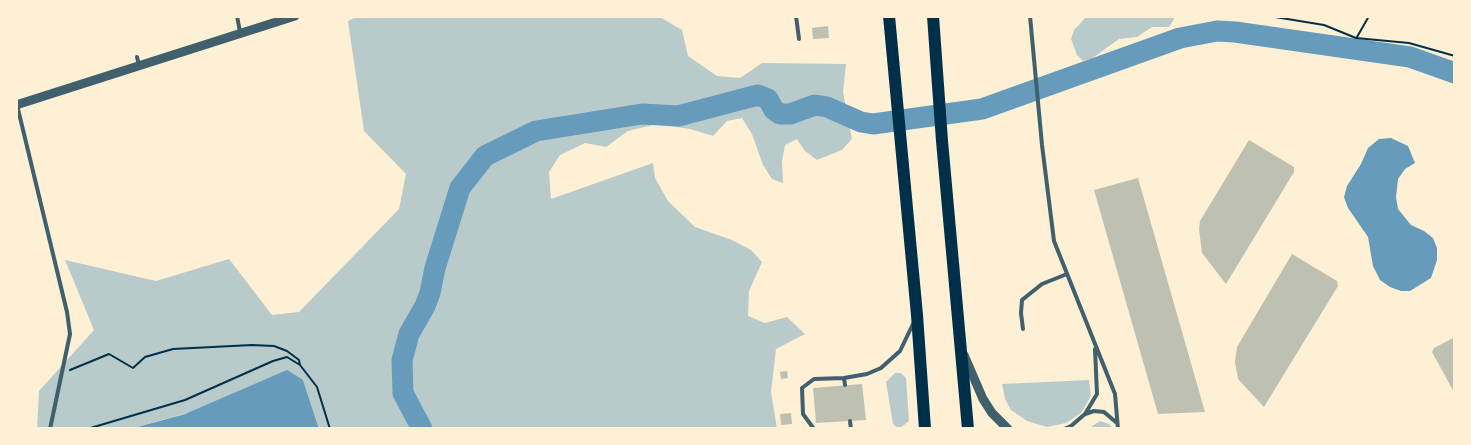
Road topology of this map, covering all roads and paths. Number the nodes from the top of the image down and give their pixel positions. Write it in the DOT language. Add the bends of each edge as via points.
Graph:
graph roads {
  1 [pos="238,16"];
  2 [pos="295,16"];
  3 [pos="796,16"];
  4 [pos="890,16"];
  5 [pos="933,16"];
  6 [pos="1030,16"];
  7 [pos="1269,16"];
  8 [pos="1369,16"];
  9 [pos="1274,17"];
  10 [pos="240,34"];
  11 [pos="1356,38"];
  12 [pos="800,39"];
  13 [pos="1455,56"];
  14 [pos="137,57"];
  15 [pos="140,67"];
  16 [pos="16,105"];
  17 [pos="1067,274"];
  18 [pos="917,311"];
  19 [pos="1023,329"];
  20 [pos="960,346"];
  21 [pos="1095,346"];
  22 [pos="300,365"];
  23 [pos="63,372"];
  24 [pos="844,378"];
  25 [pos="845,385"];
  26 [pos="1085,414"];
  27 [pos="850,421"];
  28 [pos="1117,423"];
  29 [pos="50,429"];
  30 [pos="86,429"];
  31 [pos="330,429"];
  32 [pos="814,429"];
  33 [pos="851,429"];
  34 [pos="925,429"];
  35 [pos="968,429"];
  36 [pos="1008,429"];
  37 [pos="1064,429"];
  38 [pos="1118,429"];
  1 -- 10 [label="lane"];
  2 -- 10 [label="street"];
  3 -- 12 [label="lane"];
  4 -- 18 [label="highway"];
  5 -- 20 [label="highway"];
  6 -- 17 [label="lane" via="1054,241"];
  7 -- 9 [label="path"];
  8 -- 11 [label="path"];
  9 -- 11 [label="path" via="1324,25"];
  10 -- 15 [label="street"];
  11 -- 13 [label="path" via="1408,43"];
  14 -- 15 [label="lane"];
  15 -- 16 [label="street"];
  16 -- 23 [label="lane" via="67,312 70,334"];
  17 -- 19 [label="lane" via="1042,284 1022,300"];
  17 -- 21 [label="lane"];
  18 -- 24 [label="lane" via="900,351 881,368"];
  18 -- 34 [label="highway"];
  20 -- 35 [label="highway"];
  20 -- 36 [label="street" via="982,399"];
  21 -- 26 [label="lane" via="1096,394"];
  21 -- 28 [label="lane" via="1115,394"];
  22 -- 23 [label="path" via="299,360 287,350 252,345 173,349 146,357 133,368 109,354"];
  22 -- 30 [label="path" via="287,357 273,360 185,400"];
  22 -- 31 [label="path" via="317,387"];
  23 -- 29 [label="lane"];
  24 -- 25 [label="lane"];
  24 -- 32 [label="lane" via="814,379 802,388 803,414"];
  26 -- 28 [label="lane" via="1104,412"];
  26 -- 37 [label="lane"];
  27 -- 33 [label="lane"];
  28 -- 38 [label="lane"];
}
